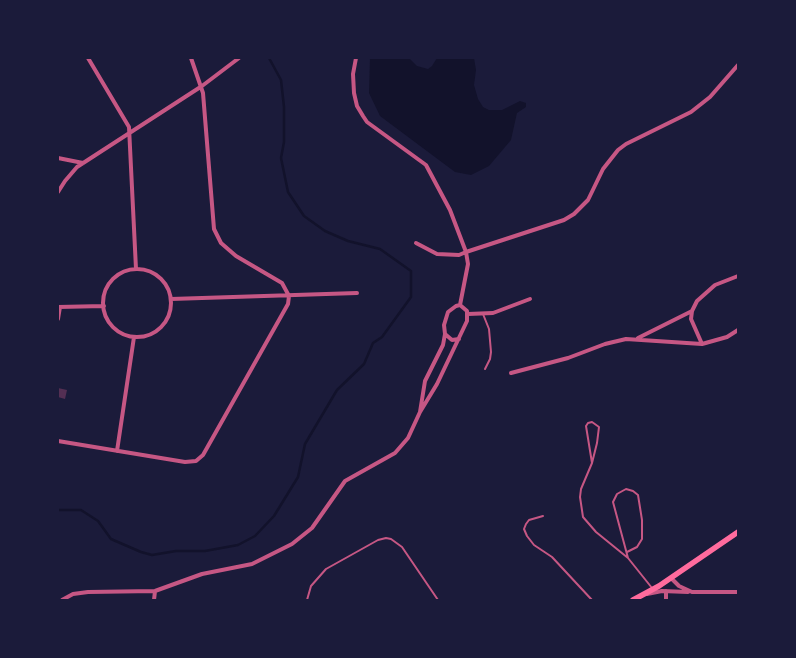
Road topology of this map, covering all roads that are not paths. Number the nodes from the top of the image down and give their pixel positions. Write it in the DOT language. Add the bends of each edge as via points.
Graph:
graph roads {
  1 [pos="88,58"];
  2 [pos="191,58"];
  3 [pos="239,58"];
  4 [pos="356,58"];
  5 [pos="738,65"];
  6 [pos="202,86"];
  7 [pos="129,134"];
  8 [pos="58,158"];
  9 [pos="83,163"];
  10 [pos="58,192"];
  11 [pos="416,243"];
  12 [pos="466,252"];
  13 [pos="136,269"];
  14 [pos="738,276"];
  15 [pos="357,293"];
  16 [pos="289,296"];
  17 [pos="171,299"];
  18 [pos="530,299"];
  19 [pos="104,306"];
  20 [pos="460,306"];
  21 [pos="59,307"];
  22 [pos="692,311"];
  23 [pos="468,314"];
  24 [pos="483,314"];
  25 [pos="58,319"];
  26 [pos="738,330"];
  27 [pos="445,334"];
  28 [pos="134,336"];
  29 [pos="637,339"];
  30 [pos="459,340"];
  31 [pos="702,344"];
  32 [pos="485,369"];
  33 [pos="511,374"];
  34 [pos="420,412"];
  35 [pos="58,441"];
  36 [pos="117,451"];
  37 [pos="592,463"];
  38 [pos="543,516"];
  39 [pos="738,532"];
  40 [pos="627,552"];
  41 [pos="628,558"];
  42 [pos="671,578"];
  43 [pos="653,589"];
  44 [pos="155,591"];
  45 [pos="666,591"];
  46 [pos="692,592"];
  47 [pos="738,592"];
  48 [pos="643,595"];
  49 [pos="62,600"];
  50 [pos="154,600"];
  51 [pos="307,600"];
  52 [pos="438,600"];
  53 [pos="592,600"];
  54 [pos="633,600"];
  55 [pos="666,600"];
  1 -- 7 [label="street" via="127,122"];
  2 -- 6 [label="street"];
  3 -- 6 [label="street"];
  4 -- 12 [label="street" via="354,93 363,116 426,165 450,210"];
  5 -- 12 [label="street" via="710,97 691,112 618,150 603,168 588,200 574,214"];
  6 -- 7 [label="street"];
  6 -- 16 [label="street" via="214,229 226,248 282,283"];
  7 -- 9 [label="street"];
  7 -- 13 [label="street"];
  8 -- 9 [label="street"];
  9 -- 10 [label="street"];
  11 -- 12 [label="street" via="437,254 459,255"];
  12 -- 20 [label="street" via="468,264"];
  13 -- 17 [label="street" via="155,274 163,281"];
  13 -- 19 [label="street" via="112,281 104,295"];
  14 -- 22 [label="street" via="712,287 697,301"];
  15 -- 16 [label="street"];
  16 -- 17 [label="street"];
  16 -- 36 [label="street" via="286,310 201,458 185,462"];
  17 -- 28 [label="street" via="169,314 162,327 154,333"];
  18 -- 24 [label="street"];
  19 -- 21 [label="street"];
  19 -- 28 [label="street" via="110,323 117,330"];
  20 -- 23 [label="street"];
  20 -- 27 [label="street" via="448,312"];
  21 -- 25 [label="street"];
  22 -- 29 [label="street"];
  22 -- 31 [label="street" via="691,319"];
  23 -- 24 [label="street"];
  23 -- 30 [label="street" via="468,322"];
  24 -- 32 [label="lane" via="489,329 491,352"];
  26 -- 31 [label="street"];
  27 -- 30 [label="street" via="452,340"];
  27 -- 34 [label="street" via="425,381"];
  28 -- 36 [label="street"];
  29 -- 31 [label="street"];
  29 -- 33 [label="street" via="616,341"];
  30 -- 34 [label="street"];
  34 -- 44 [label="street" via="401,447 383,461 349,477 312,528 292,544 252,564 202,574"];
  35 -- 36 [label="street"];
  37 -- 37 [label="lane" via="598,427 592,422 586,426"];
  37 -- 41 [label="lane" via="581,489 584,517 596,532"];
  38 -- 53 [label="lane" via="529,520 524,529 527,536 552,557"];
  39 -- 42 [label="main road"];
  40 -- 40 [label="lane" via="613,502 617,494 626,489 638,495 642,520 642,539 637,547"];
  40 -- 41 [label="lane"];
  41 -- 43 [label="lane"];
  42 -- 43 [label="main road"];
  42 -- 46 [label="street"];
  43 -- 48 [label="main road"];
  44 -- 49 [label="street" via="88,592"];
  44 -- 50 [label="street"];
  45 -- 46 [label="street"];
  45 -- 48 [label="street"];
  45 -- 55 [label="street"];
  46 -- 47 [label="street"];
  48 -- 54 [label="main road"];
  51 -- 52 [label="lane" via="312,586 326,569 386,538 402,546"];
}
